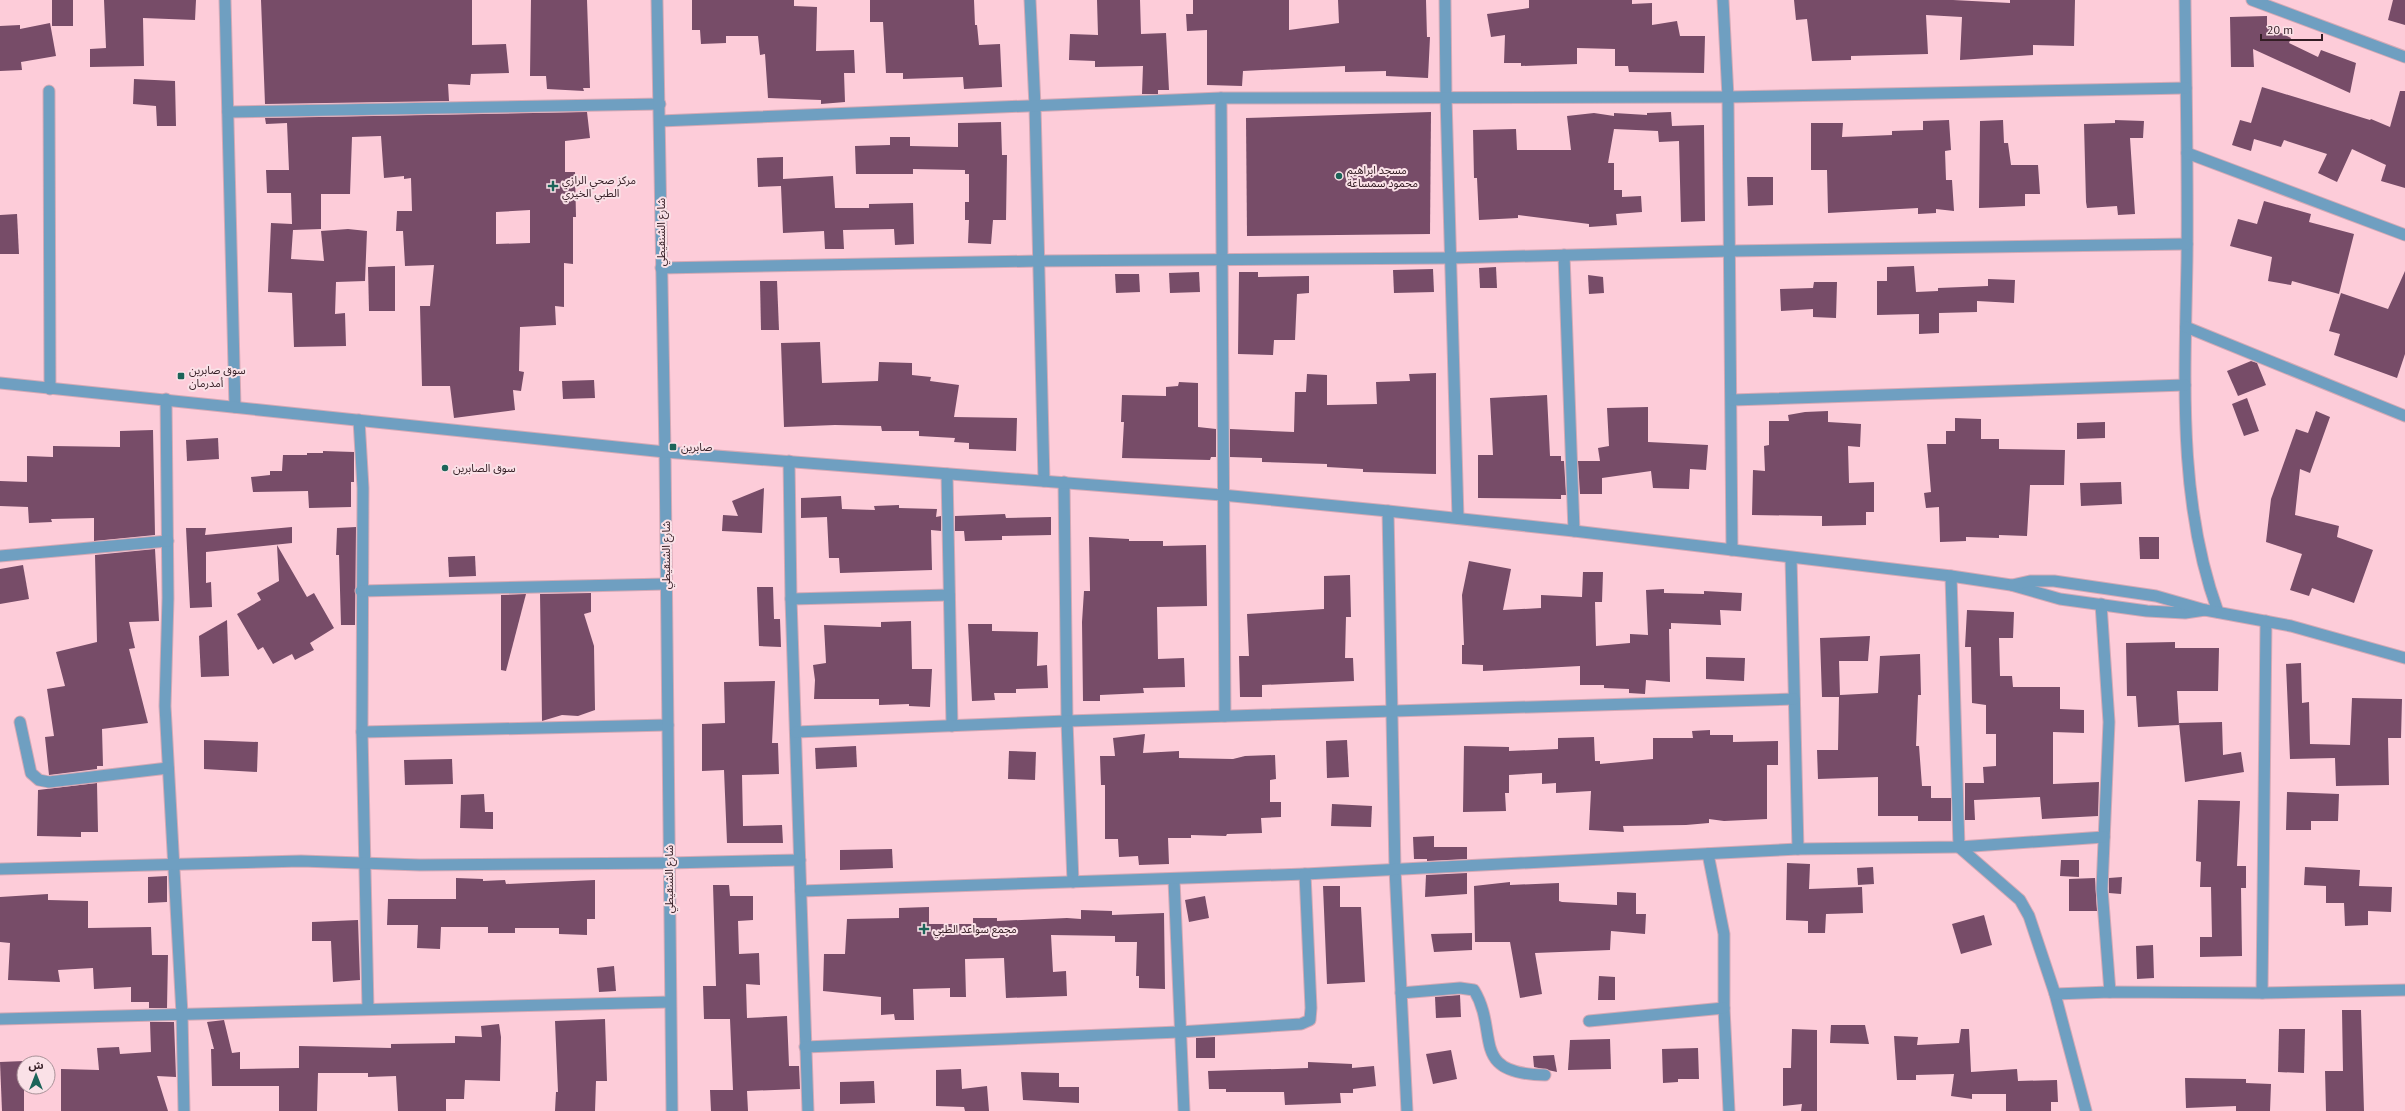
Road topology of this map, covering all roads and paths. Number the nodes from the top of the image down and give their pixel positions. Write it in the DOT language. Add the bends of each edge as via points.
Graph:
graph roads {
  1 [pos="225,0"];
  2 [pos="657,0"];
  3 [pos="1030,0"];
  4 [pos="1445,0"];
  5 [pos="1723,0"];
  6 [pos="2185,0"];
  7 [pos="2252,0"];
  8 [pos="2405,57"];
  9 [pos="2186,88"];
  10 [pos="49,91"];
  11 [pos="1728,97"];
  12 [pos="1221,98"];
  13 [pos="1446,98"];
  14 [pos="660,104"];
  15 [pos="1035,106"];
  16 [pos="228,112"];
  17 [pos="660,121"];
  18 [pos="2187,153"];
  19 [pos="2405,235"];
  20 [pos="2187,244"];
  21 [pos="1730,251"];
  22 [pos="1564,255"];
  23 [pos="1450,258"];
  24 [pos="1037,261"];
  25 [pos="1221,261"];
  26 [pos="662,268"];
  27 [pos="2186,327"];
  28 [pos="0,383"];
  29 [pos="2186,385"];
  30 [pos="50,389"];
  31 [pos="166,399"];
  32 [pos="1732,400"];
  33 [pos="235,406"];
  34 [pos="2405,416"];
  35 [pos="359,420"];
  36 [pos="665,452"];
  37 [pos="789,461"];
  38 [pos="947,474"];
  39 [pos="1044,481"];
  40 [pos="1064,482"];
  41 [pos="1222,495"];
  42 [pos="1388,511"];
  43 [pos="1458,518"];
  44 [pos="1574,531"];
  45 [pos="168,541"];
  46 [pos="1732,550"];
  47 [pos="0,556"];
  48 [pos="1791,558"];
  49 [pos="1951,576"];
  50 [pos="666,584"];
  51 [pos="2011,585"];
  52 [pos="361,592"];
  53 [pos="949,595"];
  54 [pos="791,599"];
  55 [pos="2101,604"];
  56 [pos="2205,610"];
  57 [pos="2218,612"];
  58 [pos="2266,621"];
  59 [pos="2405,658"];
  60 [pos="1794,699"];
  61 [pos="1392,710"];
  62 [pos="1225,716"];
  63 [pos="1067,721"];
  64 [pos="20,722"];
  65 [pos="668,725"];
  66 [pos="952,726"];
  67 [pos="362,732"];
  68 [pos="796,732"];
  69 [pos="168,768"];
  70 [pos="2104,837"];
  71 [pos="1959,847"];
  72 [pos="1798,849"];
  73 [pos="1708,854"];
  74 [pos="800,860"];
  75 [pos="364,862"];
  76 [pos="669,863"];
  77 [pos="174,866"];
  78 [pos="0,869"];
  79 [pos="1395,869"];
  80 [pos="1305,874"];
  81 [pos="1174,880"];
  82 [pos="1073,882"];
  83 [pos="801,891"];
  84 [pos="2405,990"];
  85 [pos="2110,992"];
  86 [pos="1401,993"];
  87 [pos="2262,993"];
  88 [pos="2055,994"];
  89 [pos="670,1002"];
  90 [pos="1724,1008"];
  91 [pos="368,1009"];
  92 [pos="182,1014"];
  93 [pos="0,1019"];
  94 [pos="1589,1021"];
  95 [pos="1179,1032"];
  96 [pos="805,1047"];
  97 [pos="1545,1075"];
  98 [pos="184,1111"];
  99 [pos="672,1111"];
  100 [pos="808,1111"];
  101 [pos="1184,1111"];
  102 [pos="1407,1111"];
  103 [pos="1729,1111"];
  104 [pos="2086,1111"];
  1 -- 16 [label="street"];
  2 -- 14 [label="street, شارع الشنقيطي"];
  3 -- 15 [label="street"];
  4 -- 13 [label="street"];
  5 -- 11 [label="street"];
  6 -- 9 [label="street"];
  7 -- 8 [label="street"];
  9 -- 11 [label="street"];
  9 -- 18 [label="street"];
  10 -- 30 [label="street"];
  11 -- 13 [label="street"];
  11 -- 21 [label="street"];
  12 -- 13 [label="street"];
  12 -- 15 [label="street"];
  12 -- 25 [label="street"];
  13 -- 23 [label="street"];
  14 -- 16 [label="street"];
  14 -- 17 [label="street, شارع الشنقيطي"];
  15 -- 17 [label="street"];
  15 -- 24 [label="street"];
  16 -- 33 [label="street"];
  17 -- 26 [label="street, شارع الشنقيطي"];
  18 -- 19 [label="street"];
  18 -- 20 [label="street"];
  20 -- 21 [label="street"];
  20 -- 27 [label="street"];
  21 -- 22 [label="street"];
  21 -- 32 [label="street"];
  22 -- 23 [label="street"];
  22 -- 44 [label="street"];
  23 -- 25 [label="street"];
  23 -- 43 [label="street"];
  24 -- 25 [label="street"];
  24 -- 26 [label="street"];
  24 -- 39 [label="street"];
  25 -- 41 [label="street"];
  26 -- 36 [label="street, شارع الشنقيطي"];
  27 -- 29 [label="street"];
  27 -- 34 [label="street"];
  28 -- 30 [label="street"];
  29 -- 32 [label="street"];
  29 -- 57 [label="street" via="2189,474 2195,520 2204,572"];
  30 -- 31 [label="street"];
  31 -- 33 [label="street"];
  31 -- 45 [label="street"];
  32 -- 46 [label="street"];
  33 -- 35 [label="street"];
  35 -- 36 [label="street"];
  35 -- 52 [label="street" via="364,512"];
  36 -- 37 [label="street"];
  36 -- 50 [label="street, شارع الشنقيطي"];
  37 -- 38 [label="street"];
  37 -- 54 [label="street"];
  38 -- 39 [label="street"];
  38 -- 53 [label="street"];
  39 -- 40 [label="street"];
  40 -- 41 [label="street"];
  40 -- 63 [label="street"];
  41 -- 42 [label="street"];
  41 -- 62 [label="street"];
  42 -- 43 [label="street"];
  42 -- 61 [label="street"];
  43 -- 44 [label="street"];
  44 -- 46 [label="street"];
  45 -- 47 [label="street"];
  45 -- 69 [label="street" via="165,706"];
  46 -- 48 [label="street"];
  48 -- 49 [label="street"];
  48 -- 60 [label="street"];
  49 -- 51 [label="street"];
  49 -- 71 [label="street"];
  50 -- 52 [label="street"];
  50 -- 65 [label="street, شارع الشنقيطي"];
  51 -- 55 [label="street" via="2046,596"];
  51 -- 56 [label="street" via="2042,581 2100,586 2172,599"];
  52 -- 67 [label="street"];
  53 -- 54 [label="street"];
  53 -- 66 [label="street"];
  54 -- 68 [label="street"];
  55 -- 56 [label="street" via="2167,613"];
  55 -- 70 [label="street" via="2109,722"];
  56 -- 57 [label="street"];
  57 -- 58 [label="street"];
  58 -- 59 [label="street"];
  58 -- 87 [label="street"];
  60 -- 61 [label="street"];
  60 -- 72 [label="street"];
  61 -- 62 [label="street"];
  61 -- 79 [label="street"];
  62 -- 63 [label="street"];
  63 -- 66 [label="street"];
  63 -- 82 [label="street"];
  64 -- 69 [label="street" via="31,773 40,780 49,782"];
  65 -- 67 [label="street"];
  65 -- 76 [label="street, شارع الشنقيطي"];
  66 -- 68 [label="street"];
  67 -- 75 [label="street"];
  68 -- 74 [label="street"];
  69 -- 77 [label="street"];
  70 -- 71 [label="street"];
  70 -- 85 [label="street" via="2102,889"];
  71 -- 72 [label="street"];
  71 -- 88 [label="street" via="2020,900 2035,932"];
  72 -- 73 [label="street"];
  73 -- 79 [label="street"];
  73 -- 90 [label="street" via="1724,934"];
  74 -- 76 [label="street"];
  74 -- 83 [label="street"];
  75 -- 76 [label="street" via="420,865"];
  75 -- 77 [label="street" via="301,861"];
  75 -- 91 [label="street"];
  76 -- 89 [label="street, شارع الشنقيطي"];
  77 -- 78 [label="street"];
  77 -- 92 [label="street"];
  79 -- 80 [label="street"];
  79 -- 86 [label="street"];
  80 -- 81 [label="street"];
  80 -- 95 [label="street" via="1310,1020 1301,1024"];
  81 -- 82 [label="street"];
  81 -- 95 [label="street"];
  82 -- 83 [label="street"];
  83 -- 96 [label="street"];
  84 -- 87 [label="street"];
  85 -- 87 [label="street"];
  85 -- 88 [label="street"];
  86 -- 97 [label="street" via="1460,988 1474,990 1481,1002 1486,1038 1492,1054 1501,1064 1522,1075"];
  86 -- 102 [label="street"];
  88 -- 104 [label="street"];
  89 -- 91 [label="street"];
  89 -- 99 [label="street, شارع الشنقيطي"];
  90 -- 94 [label="street"];
  90 -- 103 [label="street"];
  91 -- 92 [label="street"];
  92 -- 93 [label="street"];
  92 -- 98 [label="street"];
  95 -- 96 [label="street"];
  95 -- 101 [label="street"];
  96 -- 100 [label="street"];
}
